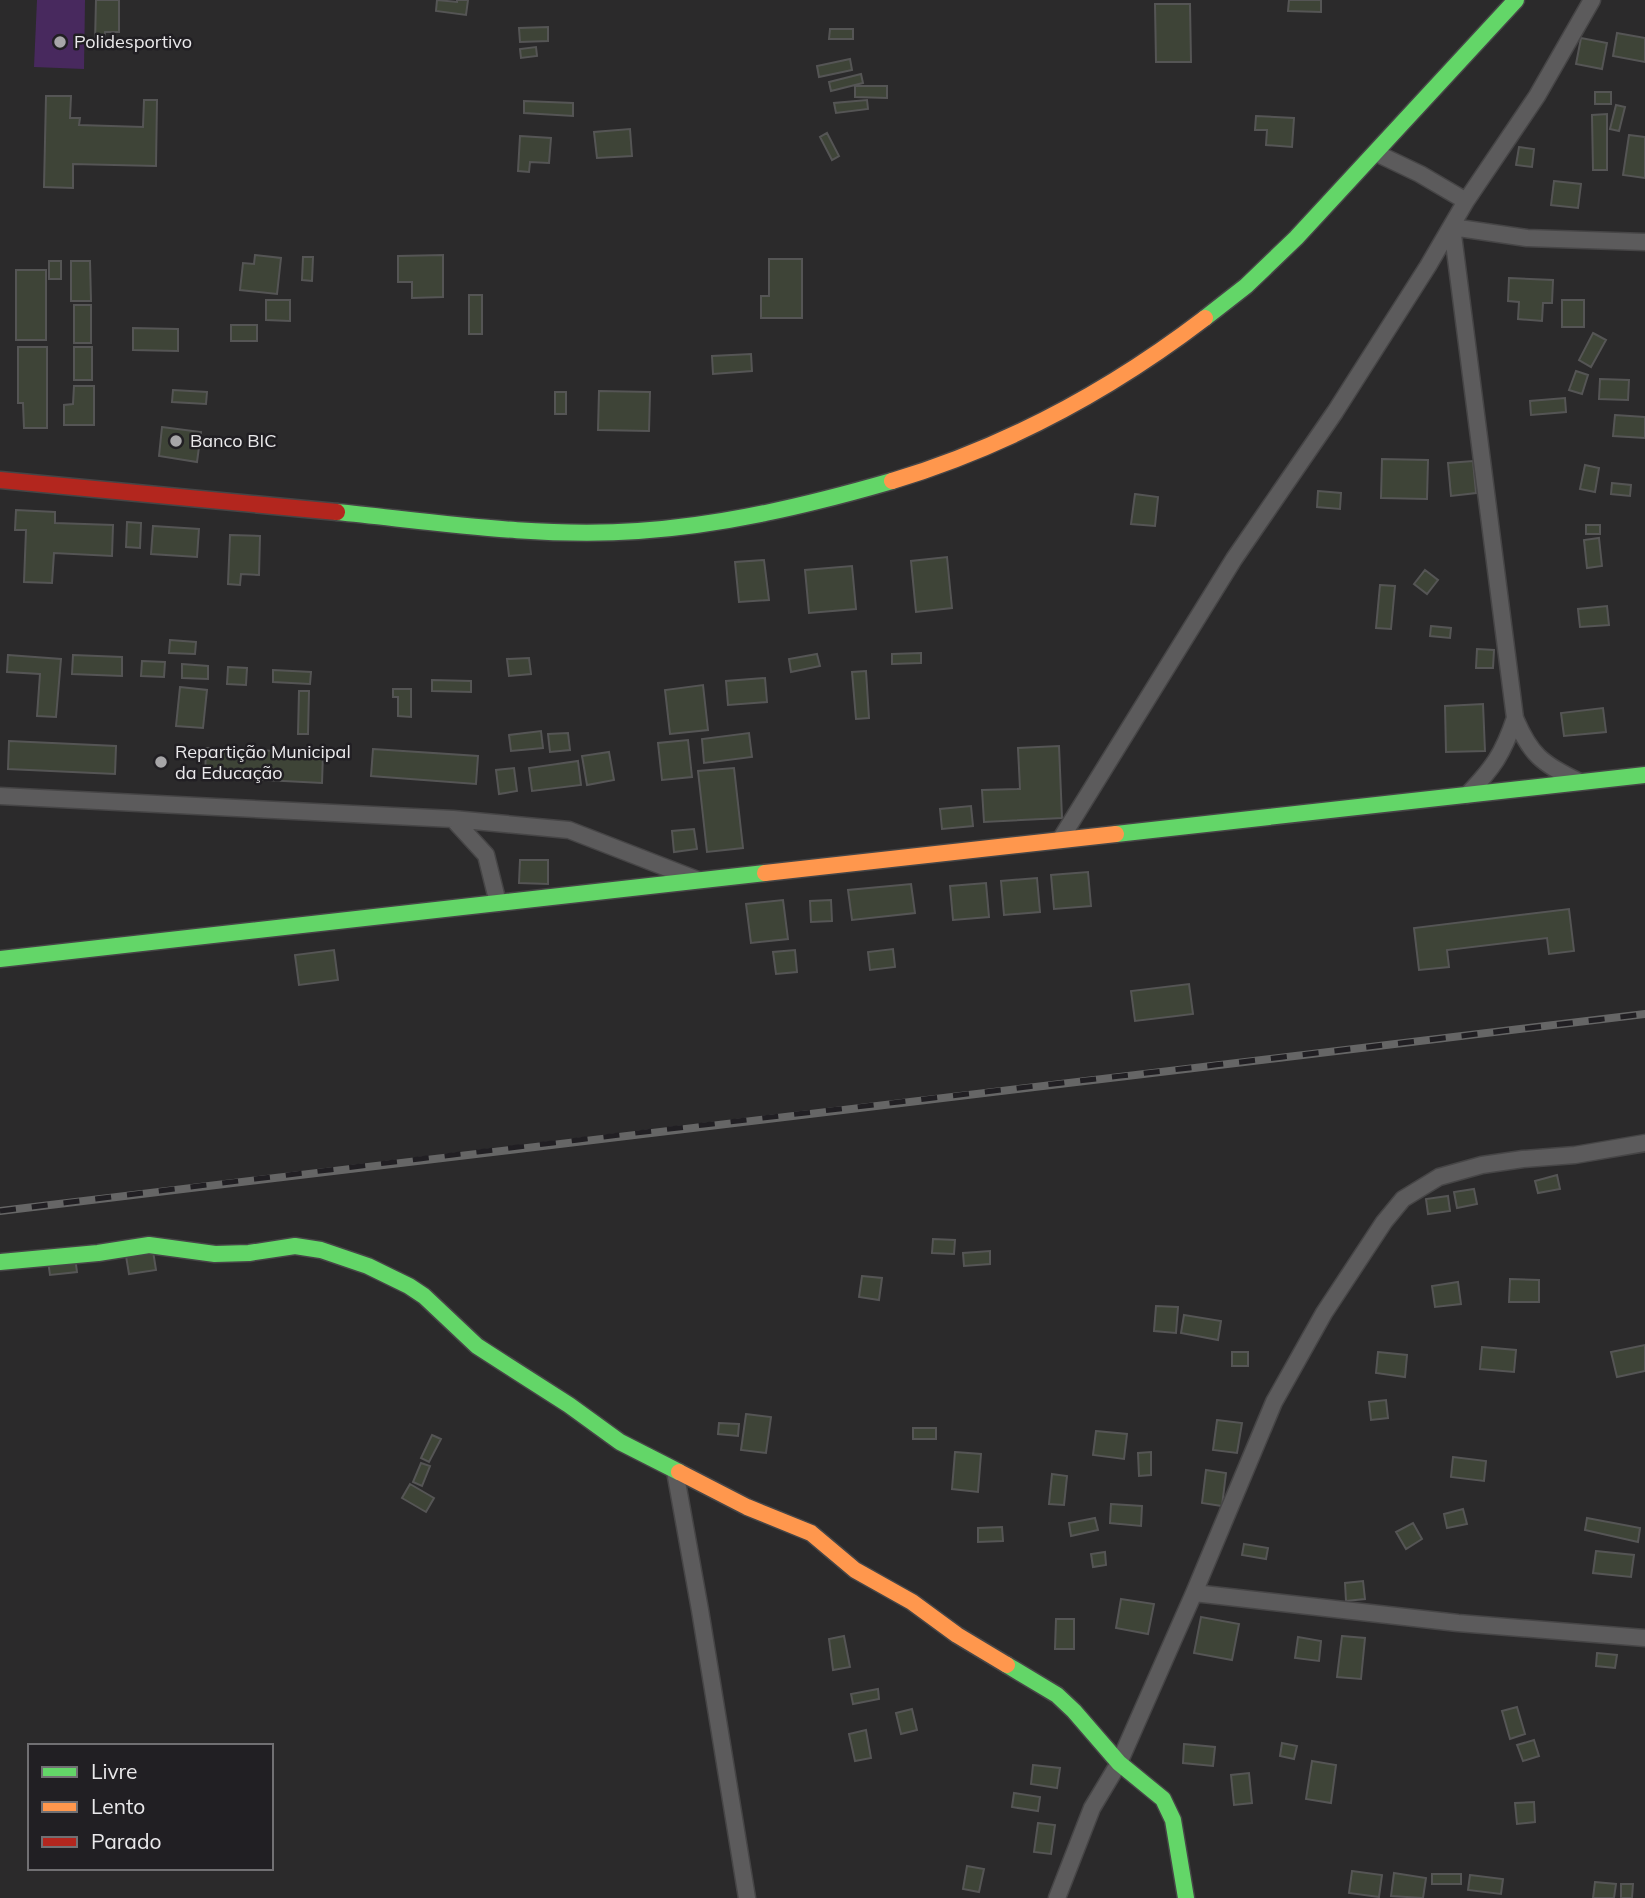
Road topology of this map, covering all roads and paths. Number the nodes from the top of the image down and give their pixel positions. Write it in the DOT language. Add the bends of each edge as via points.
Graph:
graph roads {
  1 [pos="1516,0"];
  2 [pos="1592,0"];
  3 [pos="1376,153"];
  4 [pos="1466,201"];
  5 [pos="1452,227"];
  6 [pos="1645,242"];
  7 [pos="0,480"];
  8 [pos="1515,718"];
  9 [pos="1645,775"];
  10 [pos="1580,782"];
  11 [pos="1467,795"];
  12 [pos="0,796"];
  13 [pos="453,819"];
  14 [pos="1060,840"];
  15 [pos="700,881"];
  16 [pos="498,903"];
  17 [pos="2,956"];
  18 [pos="1645,1143"];
  19 [pos="0,1262"];
  20 [pos="675,1471"];
  21 [pos="1194,1593"];
  22 [pos="1645,1638"];
  23 [pos="1119,1763"];
  24 [pos="747,1898"];
  25 [pos="1057,1898"];
  26 [pos="1186,1898"];
  1 -- 3 [label="street"];
  2 -- 4 [label="street" via="1537,96"];
  3 -- 4 [label="street"];
  3 -- 7 [label="street" via="1235,295 1118,380 1016,432 919,472 832,498 751,517 669,529 583,532 498,528"];
  4 -- 5 [label="street"];
  5 -- 6 [label="street" via="1527,239"];
  5 -- 8 [label="street"];
  5 -- 14 [label="street" via="1335,412 1234,559"];
  8 -- 10 [label="street" via="1525,742 1548,767"];
  8 -- 11 [label="street" via="1506,746"];
  9 -- 10 [label="street"];
  10 -- 11 [label="street"];
  11 -- 14 [label="street"];
  12 -- 13 [label="street"];
  13 -- 15 [label="street" via="569,830"];
  13 -- 16 [label="street" via="485,855"];
  14 -- 15 [label="street"];
  15 -- 16 [label="street"];
  16 -- 17 [label="street"];
  18 -- 21 [label="street" via="1482,1165 1439,1177 1403,1199 1324,1313 1274,1402"];
  19 -- 20 [label="street" via="149,1245 215,1254 295,1246 321,1250 409,1286 477,1346 620,1442"];
  20 -- 23 [label="street" via="811,1533 855,1570 1056,1695"];
  20 -- 24 [label="street"];
  21 -- 22 [label="street" via="1458,1623"];
  21 -- 23 [label="street"];
  23 -- 25 [label="street" via="1092,1808"];
  23 -- 26 [label="street" via="1169,1808"];
}
